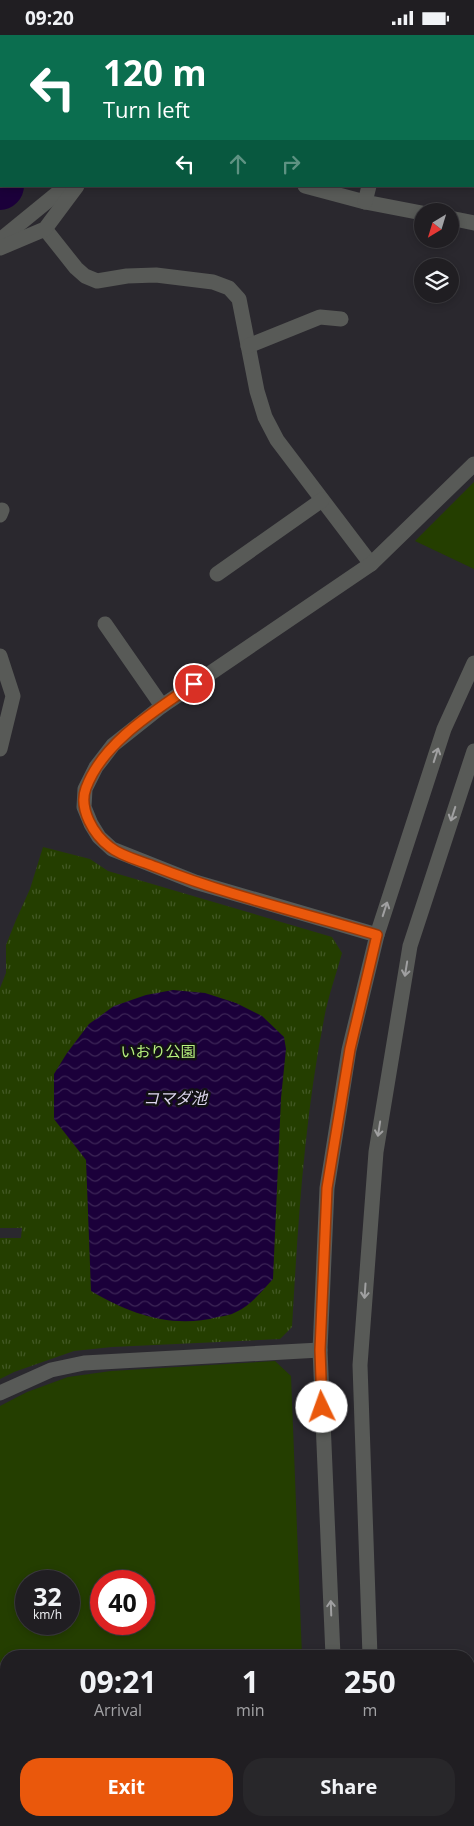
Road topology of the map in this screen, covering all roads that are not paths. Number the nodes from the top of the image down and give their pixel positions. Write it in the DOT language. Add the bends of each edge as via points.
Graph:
graph roads {
  1 [pos="65,187"];
  2 [pos="76,187"];
  3 [pos="309,187"];
  4 [pos="370,187"];
  5 [pos="365,202"];
  6 [pos="414,211"];
  7 [pos="459,220"];
  8 [pos="474,223"];
  9 [pos="46,229"];
  10 [pos="0,240"];
  11 [pos="0,248"];
  12 [pos="341,319"];
  13 [pos="248,346"];
  14 [pos="474,464"];
  15 [pos="322,500"];
  16 [pos="371,563"];
  17 [pos="217,574"];
  18 [pos="104,624"];
  19 [pos="0,656"];
  20 [pos="474,663"];
  21 [pos="162,706"];
  22 [pos="0,749"];
  23 [pos="474,751"];
  24 [pos="377,935"];
  25 [pos="320,1350"];
  26 [pos="0,1393"];
  27 [pos="333,1650"];
  28 [pos="370,1650"];
  1 -- 10 [label="street"];
  2 -- 9 [label="street"];
  3 -- 5 [label="street"];
  4 -- 5 [label="street"];
  5 -- 6 [label="street"];
  7 -- 8 [label="street"];
  9 -- 11 [label="street"];
  9 -- 13 [label="street" via="76,268 97,281 156,275 214,282 229,288 239,299"];
  12 -- 13 [label="street" via="320,317"];
  13 -- 15 [label="street" via="265,417 277,440"];
  14 -- 16 [label="street"];
  15 -- 16 [label="street"];
  15 -- 17 [label="street"];
  16 -- 21 [label="street"];
  18 -- 21 [label="street"];
  19 -- 22 [label="street" via="13,696"];
  24 -- 20 [label="street, one-way" via="444,729"];
  21 -- 24 [label="street" via="113,745 96,767 85,789 84,807 99,837 112,849 195,882"];
  23 -- 28 [label="street, one-way" via="410,946 376,1152 360,1365"];
  24 -- 25 [label="street" via="350,1049 327,1188"];
  25 -- 26 [label="street" via="84,1363 52,1370"];
  27 -- 25 [label="street, one-way"];
}
